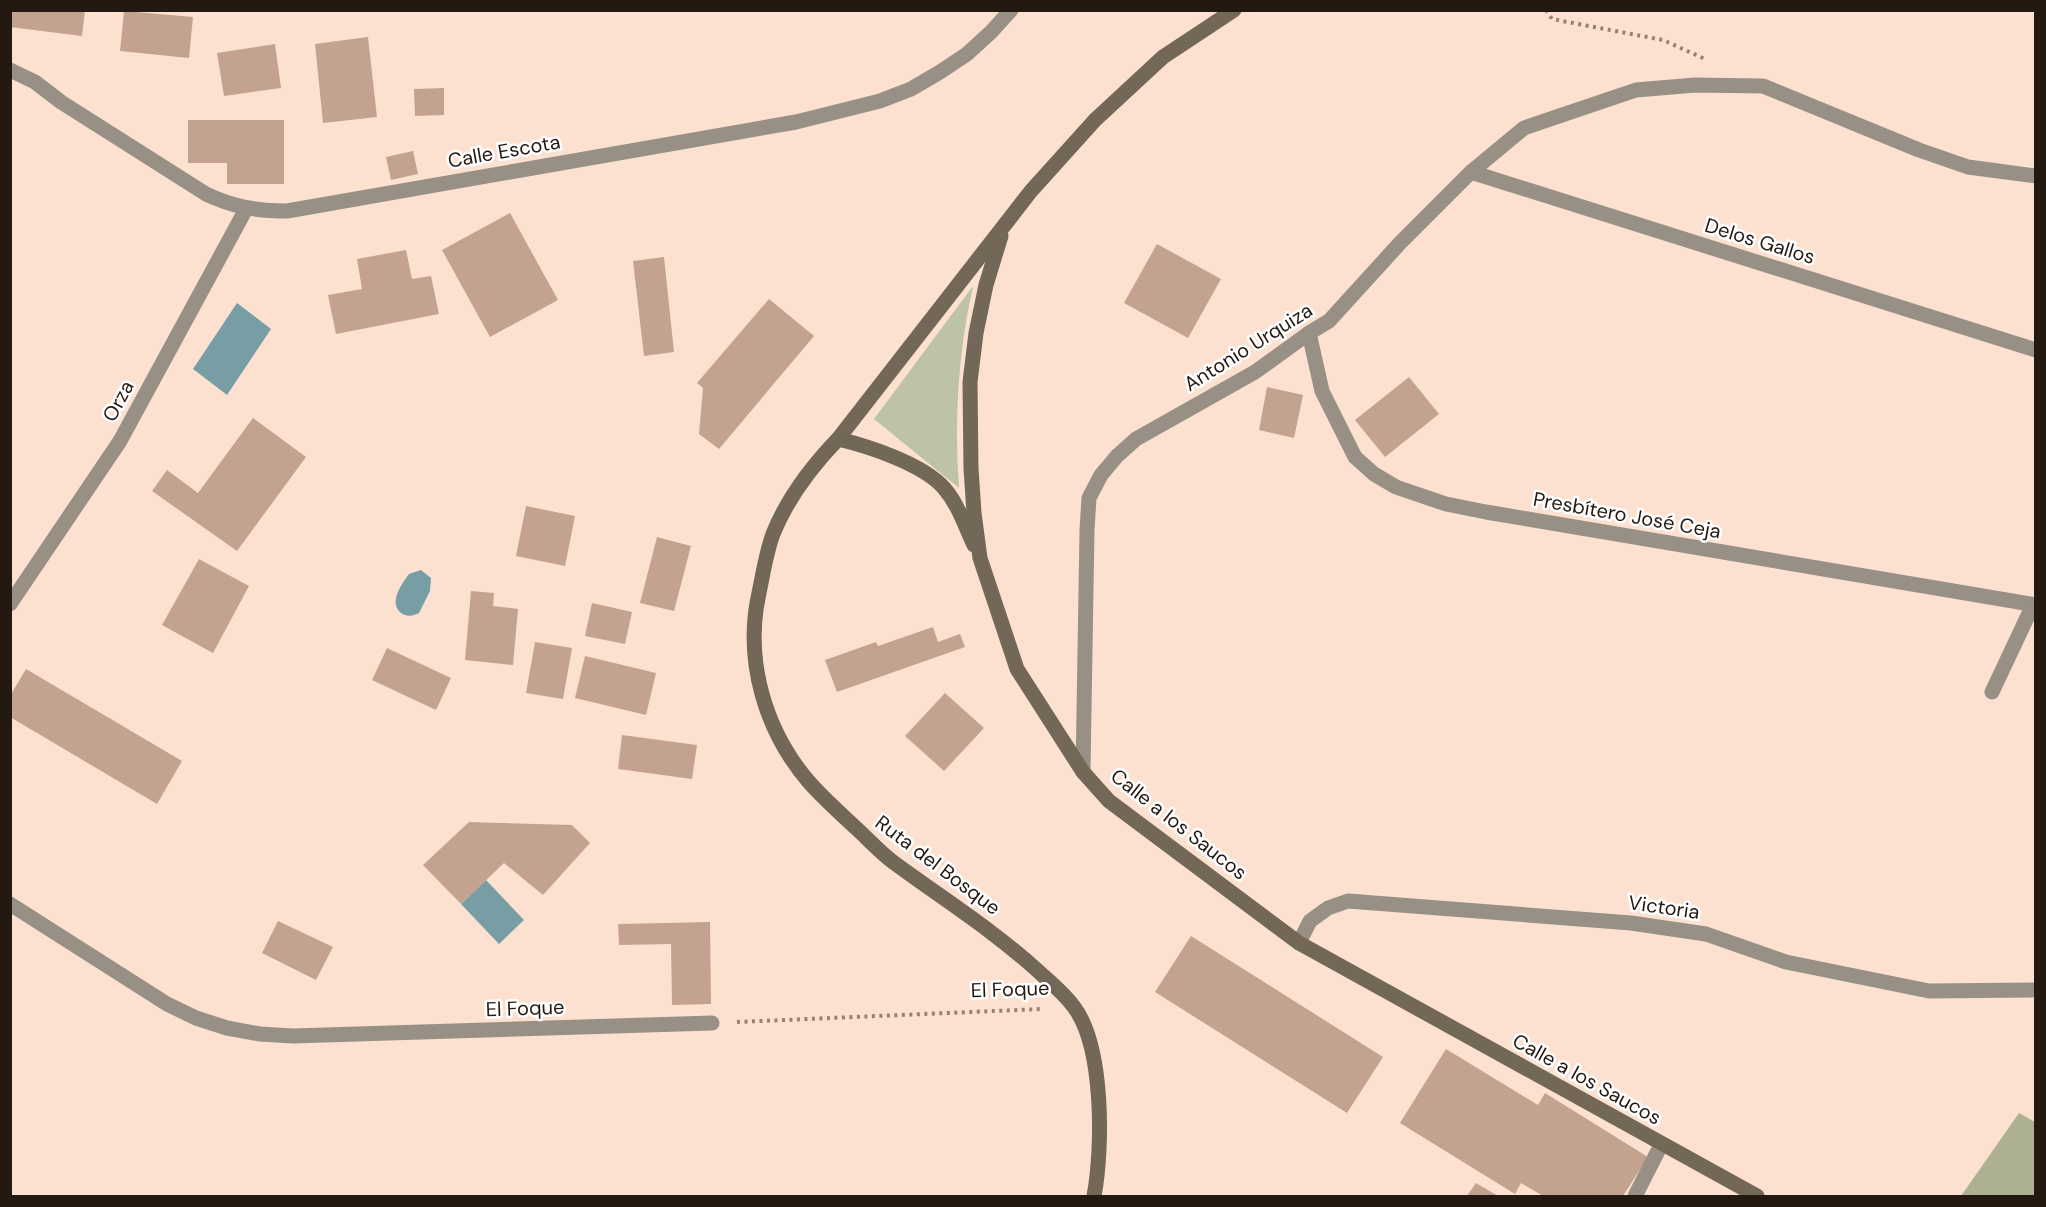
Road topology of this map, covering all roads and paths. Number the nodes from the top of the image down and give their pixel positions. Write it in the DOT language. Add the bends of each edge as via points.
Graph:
graph roads {
  1 [pos="1011,10"];
  2 [pos="1234,10"];
  3 [pos="1545,10"];
  4 [pos="1713,63"];
  5 [pos="10,70"];
  6 [pos="1471,172"];
  7 [pos="2036,176"];
  8 [pos="1031,191"];
  9 [pos="246,209"];
  10 [pos="1309,333"];
  11 [pos="2036,350"];
  12 [pos="838,439"];
  13 [pos="980,558"];
  14 [pos="10,604"];
  15 [pos="2034,605"];
  16 [pos="1992,692"];
  17 [pos="1083,772"];
  18 [pos="10,904"];
  19 [pos="1299,943"];
  20 [pos="2036,990"];
  21 [pos="1075,1008"];
  22 [pos="712,1023"];
  23 [pos="1661,1145"];
  24 [pos="1094,1197"];
  25 [pos="1635,1197"];
  26 [pos="1757,1197"];
  1 -- 9 [label="street, Calle Escota" via="967,54 911,89 879,101 796,122 298,209"];
  2 -- 8 [label="main road" via="1163,57 1095,120"];
  3 -- 4 [label="path" via="1552,19 1662,40"];
  5 -- 9 [label="street, Calle Escota" via="35,82 206,194"];
  6 -- 7 [label="street, Antonio Urquiza" via="1524,128 1636,90 1695,85 1763,86 1968,167"];
  6 -- 10 [label="street, Antonio Urquiza" via="1329,321"];
  6 -- 11 [label="street, Delos Gallos"];
  8 -- 12 [label="main road, Ruta del Bosque"];
  8 -- 13 [label="main road, Calle a los Saucos" via="1000,238 976,333 970,423"];
  9 -- 14 [label="street, Orza" via="120,441"];
  10 -- 15 [label="street, Presbítero José Ceja" via="1322,391 1355,457 1396,487 1486,512"];
  10 -- 17 [label="street, Antonio Urquiza" via="1255,372 1136,439 1101,475 1089,498"];
  12 -- 13 [label="main road" via="886,453 930,476 955,505"];
  12 -- 21 [label="main road, Ruta del Bosque" via="786,510 773,535 763,572 752,636 753,655 771,721 809,782 842,815 891,861 1014,950"];
  13 -- 17 [label="main road, Calle a los Saucos" via="1017,669"];
  15 -- 16 [label="street"];
  17 -- 19 [label="main road, Calle a los Saucos" via="1108,801"];
  18 -- 22 [label="street, El Foque" via="167,1004 227,1028 260,1034"];
  19 -- 20 [label="street, Victoria" via="1310,921 1328,908 1348,901 1631,923 1707,934 1786,962 1929,991"];
  19 -- 23 [label="main road, Calle a los Saucos"];
  21 -- 22 [label="path, El Foque"];
  21 -- 24 [label="main road, Ruta del Bosque" via="1087,1035 1097,1077 1100,1141"];
  23 -- 25 [label="street"];
  23 -- 26 [label="main road, Calle a los Saucos"];
}
